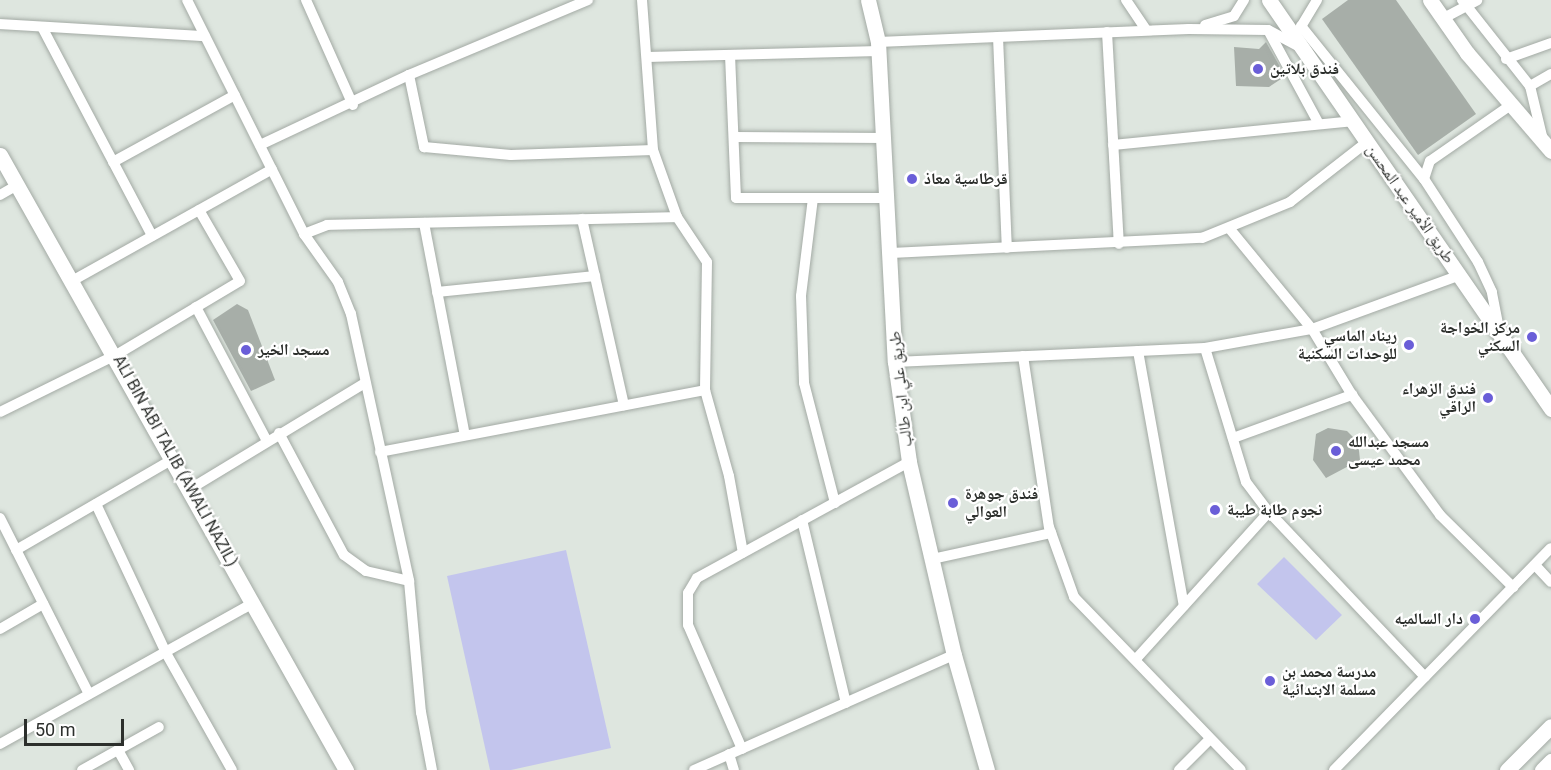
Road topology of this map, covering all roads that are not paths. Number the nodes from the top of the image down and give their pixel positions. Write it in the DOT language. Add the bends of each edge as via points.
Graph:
graph roads {
  1 [pos="187,0"];
  2 [pos="306,0"];
  3 [pos="588,0"];
  4 [pos="642,0"];
  5 [pos="868,0"];
  6 [pos="1126,0"];
  7 [pos="1244,0"];
  8 [pos="1269,0"];
  9 [pos="1317,0"];
  10 [pos="1431,0"];
  11 [pos="1477,0"];
  12 [pos="1464,3"];
  13 [pos="1442,19"];
  14 [pos="0,24"];
  15 [pos="42,27"];
  16 [pos="1189,28"];
  17 [pos="1146,30"];
  18 [pos="1268,30"];
  19 [pos="1107,32"];
  20 [pos="205,36"];
  21 [pos="998,37"];
  22 [pos="1298,37"];
  23 [pos="1551,42"];
  24 [pos="879,47"];
  25 [pos="730,55"];
  26 [pos="647,57"];
  27 [pos="1506,60"];
  28 [pos="409,75"];
  29 [pos="1551,75"];
  30 [pos="1530,86"];
  31 [pos="235,95"];
  32 [pos="353,105"];
  33 [pos="1511,105"];
  34 [pos="1352,121"];
  35 [pos="1319,124"];
  36 [pos="734,137"];
  37 [pos="884,138"];
  38 [pos="1367,142"];
  39 [pos="261,145"];
  40 [pos="1113,145"];
  41 [pos="1547,147"];
  42 [pos="653,150"];
  43 [pos="0,154"];
  44 [pos="113,162"];
  45 [pos="272,169"];
  46 [pos="1424,180"];
  47 [pos="17,185"];
  48 [pos="0,195"];
  49 [pos="813,198"];
  50 [pos="888,198"];
  51 [pos="198,210"];
  52 [pos="677,217"];
  53 [pos="582,219"];
  54 [pos="424,223"];
  55 [pos="1229,228"];
  56 [pos="304,234"];
  57 [pos="152,237"];
  58 [pos="1119,244"];
  59 [pos="1007,248"];
  60 [pos="891,253"];
  61 [pos="595,276"];
  62 [pos="1460,276"];
  63 [pos="72,281"];
  64 [pos="437,292"];
  65 [pos="196,307"];
  66 [pos="1312,329"];
  67 [pos="1501,338"];
  68 [pos="1205,348"];
  69 [pos="1138,351"];
  70 [pos="116,355"];
  71 [pos="1023,356"];
  72 [pos="895,362"];
  73 [pos="365,383"];
  74 [pos="705,390"];
  75 [pos="1352,395"];
  76 [pos="624,405"];
  77 [pos="1551,409"];
  78 [pos="0,412"];
  79 [pos="279,433"];
  80 [pos="465,435"];
  81 [pos="1233,438"];
  82 [pos="267,441"];
  83 [pos="380,452"];
  84 [pos="173,459"];
  85 [pos="909,462"];
  86 [pos="190,489"];
  87 [pos="835,503"];
  88 [pos="96,504"];
  89 [pos="1269,512"];
  90 [pos="0,518"];
  91 [pos="802,520"];
  92 [pos="1051,532"];
  93 [pos="1551,549"];
  94 [pos="16,550"];
  95 [pos="743,553"];
  96 [pos="932,559"];
  97 [pos="1534,565"];
  98 [pos="409,581"];
  99 [pos="1551,582"];
  100 [pos="1513,587"];
  101 [pos="253,603"];
  102 [pos="43,604"];
  103 [pos="1184,606"];
  104 [pos="0,629"];
  105 [pos="166,653"];
  106 [pos="954,655"];
  107 [pos="1136,659"];
  108 [pos="1425,677"];
  109 [pos="89,694"];
  110 [pos="846,703"];
  111 [pos="1551,726"];
  112 [pos="159,727"];
  113 [pos="1210,739"];
  114 [pos="0,744"];
  115 [pos="741,749"];
  116 [pos="118,750"];
  117 [pos="729,754"];
  118 [pos="1551,761"];
  119 [pos="82,770"];
  120 [pos="129,770"];
  121 [pos="232,770"];
  122 [pos="346,770"];
  123 [pos="432,770"];
  124 [pos="694,770"];
  125 [pos="734,770"];
  126 [pos="987,770"];
  127 [pos="1179,770"];
  128 [pos="1240,770"];
  129 [pos="1334,770"];
  130 [pos="1507,770"];
  131 [pos="1542,770"];
  1 -- 20 [label="street"];
  2 -- 32 [label="street"];
  3 -- 28 [label="street"];
  4 -- 26 [label="street"];
  5 -- 24 [label="main road, طريق علي ابن طالب"];
  6 -- 17 [label="street"];
  7 -- 16 [label="street" via="1234,16"];
  8 -- 22 [label="main road, طريق الأمير عبد المحسن"];
  9 -- 22 [label="street"];
  10 -- 13 [label="main road"];
  11 -- 12 [label="street"];
  12 -- 13 [label="street"];
  12 -- 27 [label="street"];
  13 -- 33 [label="main road"];
  14 -- 15 [label="street"];
  15 -- 20 [label="street"];
  15 -- 44 [label="street"];
  16 -- 17 [label="street"];
  16 -- 18 [label="street"];
  17 -- 19 [label="street"];
  18 -- 22 [label="street"];
  18 -- 35 [label="street"];
  19 -- 21 [label="street"];
  19 -- 40 [label="street"];
  20 -- 31 [label="street"];
  21 -- 24 [label="street"];
  21 -- 59 [label="street"];
  22 -- 34 [label="main road, طريق الأمير عبد المحسن"];
  22 -- 46 [label="street"];
  23 -- 27 [label="street"];
  24 -- 25 [label="street"];
  24 -- 37 [label="main road, طريق علي ابن طالب"];
  25 -- 26 [label="street"];
  25 -- 36 [label="street"];
  26 -- 42 [label="street"];
  27 -- 30 [label="street"];
  28 -- 32 [label="street"];
  28 -- 42 [label="street" via="424,147 511,155"];
  29 -- 30 [label="street"];
  30 -- 41 [label="street"];
  31 -- 39 [label="street"];
  31 -- 44 [label="street"];
  32 -- 39 [label="street"];
  33 -- 41 [label="main road"];
  33 -- 46 [label="street" via="1430,161"];
  34 -- 35 [label="street"];
  34 -- 38 [label="main road, طريق الأمير عبد المحسن"];
  35 -- 40 [label="street"];
  36 -- 37 [label="street"];
  36 -- 49 [label="street" via="736,198"];
  37 -- 50 [label="main road, طريق علي ابن طالب"];
  38 -- 55 [label="street" via="1290,202"];
  38 -- 62 [label="main road, طريق الأمير عبد المحسن"];
  39 -- 45 [label="street"];
  40 -- 58 [label="street"];
  42 -- 52 [label="street"];
  43 -- 47 [label="main road, ALI BIN ABI TALIB (AWALI NAZIL)"];
  44 -- 57 [label="street"];
  45 -- 51 [label="street"];
  45 -- 56 [label="street"];
  46 -- 67 [label="street" via="1478,262 1492,292"];
  47 -- 48 [label="street"];
  47 -- 63 [label="main road, ALI BIN ABI TALIB (AWALI NAZIL)"];
  49 -- 50 [label="street"];
  49 -- 87 [label="street" via="801,296 804,383"];
  50 -- 60 [label="main road, طريق علي ابن طالب"];
  51 -- 57 [label="street"];
  51 -- 65 [label="street" via="240,281"];
  52 -- 53 [label="street"];
  52 -- 74 [label="street" via="707,262"];
  53 -- 54 [label="street"];
  53 -- 61 [label="street"];
  54 -- 56 [label="street" via="327,225"];
  54 -- 64 [label="street"];
  55 -- 58 [label="street" via="1202,238"];
  55 -- 66 [label="street"];
  56 -- 73 [label="street" via="338,282 351,314"];
  57 -- 63 [label="street"];
  58 -- 59 [label="street"];
  59 -- 60 [label="street"];
  60 -- 72 [label="main road, طريق علي ابن طالب"];
  61 -- 64 [label="street"];
  61 -- 76 [label="street"];
  62 -- 66 [label="street"];
  62 -- 67 [label="main road, طريق الأمير عبد المحسن"];
  63 -- 70 [label="main road, ALI BIN ABI TALIB (AWALI NAZIL)"];
  64 -- 80 [label="street"];
  65 -- 70 [label="street"];
  65 -- 82 [label="street"];
  66 -- 68 [label="street"];
  66 -- 75 [label="street"];
  67 -- 77 [label="main road, طريق الأمير عبد المحسن"];
  68 -- 69 [label="street"];
  68 -- 81 [label="street"];
  69 -- 71 [label="street"];
  69 -- 103 [label="street"];
  70 -- 78 [label="street"];
  70 -- 84 [label="main road, ALI BIN ABI TALIB (AWALI NAZIL)"];
  71 -- 72 [label="street"];
  71 -- 92 [label="street"];
  72 -- 85 [label="main road, طريق علي ابن طالب"];
  73 -- 79 [label="street"];
  73 -- 83 [label="street"];
  74 -- 76 [label="street"];
  74 -- 95 [label="street" via="729,476"];
  75 -- 81 [label="street"];
  75 -- 100 [label="street" via="1440,515"];
  76 -- 80 [label="street"];
  79 -- 82 [label="street"];
  79 -- 98 [label="street" via="344,555 366,571"];
  80 -- 83 [label="street"];
  81 -- 89 [label="street" via="1246,482"];
  82 -- 86 [label="street"];
  83 -- 98 [label="street"];
  84 -- 86 [label="main road, ALI BIN ABI TALIB (AWALI NAZIL)"];
  84 -- 88 [label="street"];
  85 -- 87 [label="street"];
  85 -- 96 [label="main road, طريق علي ابن طالب"];
  86 -- 101 [label="main road, ALI BIN ABI TALIB (AWALI NAZIL)"];
  87 -- 91 [label="street"];
  88 -- 94 [label="street"];
  88 -- 105 [label="street"];
  89 -- 103 [label="street"];
  89 -- 108 [label="street"];
  90 -- 94 [label="street"];
  91 -- 95 [label="street"];
  91 -- 110 [label="street"];
  92 -- 96 [label="street"];
  92 -- 107 [label="street" via="1074,597"];
  93 -- 97 [label="street"];
  94 -- 102 [label="street"];
  95 -- 115 [label="street" via="697,578 688,593 688,626"];
  96 -- 106 [label="main road, طريق علي ابن طالب"];
  97 -- 99 [label="street"];
  97 -- 100 [label="street"];
  98 -- 123 [label="street" via="421,712"];
  100 -- 108 [label="street"];
  101 -- 105 [label="street"];
  101 -- 122 [label="main road, ALI BIN ABI TALIB (AWALI NAZIL)"];
  102 -- 104 [label="street"];
  102 -- 109 [label="street"];
  103 -- 107 [label="street"];
  105 -- 109 [label="street"];
  105 -- 121 [label="street"];
  106 -- 110 [label="street"];
  106 -- 126 [label="main road, طريق علي ابن طالب"];
  107 -- 113 [label="street"];
  108 -- 129 [label="street"];
  109 -- 114 [label="street"];
  110 -- 115 [label="street"];
  111 -- 130 [label="main road"];
  112 -- 116 [label="street"];
  113 -- 127 [label="street"];
  113 -- 128 [label="street"];
  115 -- 117 [label="street"];
  116 -- 119 [label="street"];
  116 -- 120 [label="street"];
  117 -- 124 [label="street"];
  117 -- 125 [label="street"];
  118 -- 131 [label="main road"];
}
